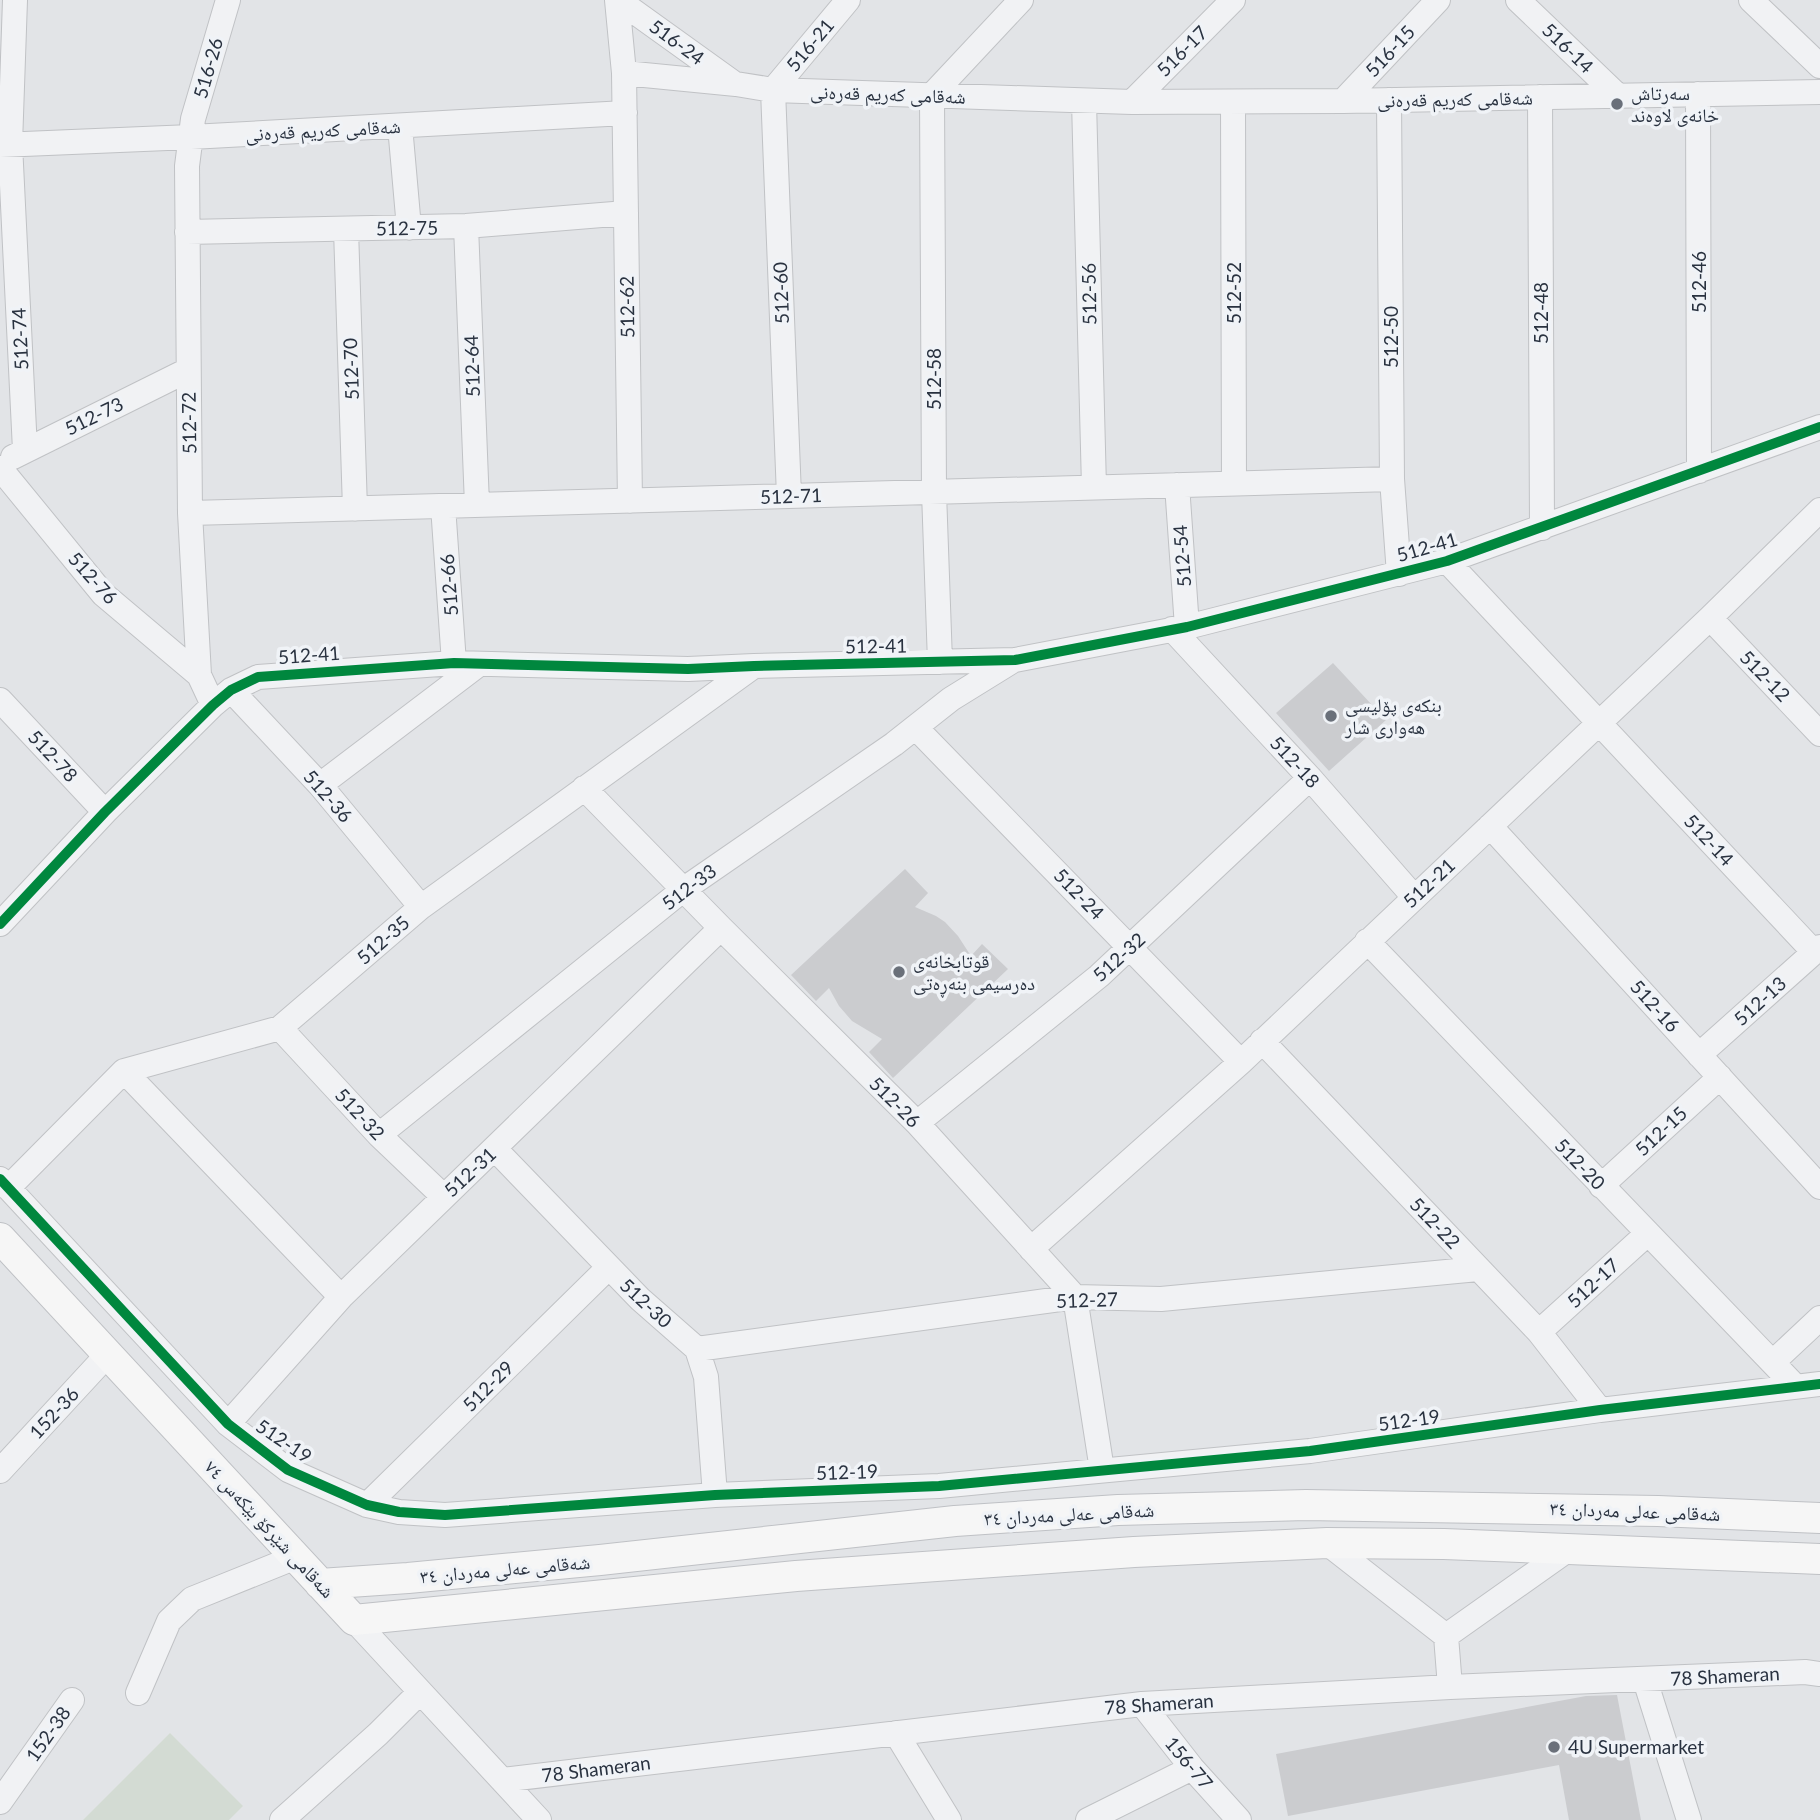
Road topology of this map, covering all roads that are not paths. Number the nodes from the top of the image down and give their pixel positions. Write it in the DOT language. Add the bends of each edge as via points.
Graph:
graph roads {
  1 [pos="15,0"];
  2 [pos="228,0"];
  3 [pos="618,0"];
  4 [pos="848,0"];
  5 [pos="1021,0"];
  6 [pos="1233,0"];
  7 [pos="1438,0"];
  8 [pos="1518,0"];
  9 [pos="1751,0"];
  10 [pos="1820,66"];
  11 [pos="624,72"];
  12 [pos="736,84"];
  13 [pos="773,90"];
  14 [pos="1820,92"];
  15 [pos="1698,94"];
  16 [pos="932,95"];
  17 [pos="1618,96"];
  18 [pos="1540,97"];
  19 [pos="1389,100"];
  20 [pos="1084,101"];
  21 [pos="1343,101"];
  22 [pos="1132,102"];
  23 [pos="1233,102"];
  24 [pos="625,113"];
  25 [pos="400,126"];
  26 [pos="191,137"];
  27 [pos="5,144"];
  28 [pos="626,213"];
  29 [pos="466,226"];
  30 [pos="409,228"];
  31 [pos="346,229"];
  32 [pos="187,232"];
  33 [pos="188,370"];
  34 [pos="1820,427"];
  35 [pos="25,450"];
  36 [pos="0,466"];
  37 [pos="1699,471"];
  38 [pos="1392,479"];
  39 [pos="1234,483"];
  40 [pos="1177,485"];
  41 [pos="1094,487"];
  42 [pos="934,492"];
  43 [pos="789,496"];
  44 [pos="630,501"];
  45 [pos="477,505"];
  46 [pos="443,506"];
  47 [pos="355,509"];
  48 [pos="1820,510"];
  49 [pos="190,513"];
  50 [pos="1542,528"];
  51 [pos="1447,561"];
  52 [pos="1399,574"];
  53 [pos="1710,618"];
  54 [pos="1180,628"];
  55 [pos="1015,660"];
  56 [pos="940,662"];
  57 [pos="466,664"];
  58 [pos="754,666"];
  59 [pos="199,675"];
  60 [pos="222,698"];
  61 [pos="0,700"];
  62 [pos="1602,724"];
  63 [pos="916,727"];
  64 [pos="1820,734"];
  65 [pos="1310,778"];
  66 [pos="320,785"];
  67 [pos="584,788"];
  68 [pos="105,812"];
  69 [pos="1490,826"];
  70 [pos="684,889"];
  71 [pos="1414,897"];
  72 [pos="421,907"];
  73 [pos="0,924"];
  74 [pos="721,928"];
  75 [pos="1367,941"];
  76 [pos="1130,947"];
  77 [pos="1817,949"];
  78 [pos="280,1028"];
  79 [pos="1262,1041"];
  80 [pos="1699,1055"];
  81 [pos="1241,1062"];
  82 [pos="124,1072"];
  83 [pos="1720,1077"];
  84 [pos="917,1123"];
  85 [pos="379,1135"];
  86 [pos="495,1149"];
  87 [pos="4,1184"];
  88 [pos="1601,1186"];
  89 [pos="1820,1187"];
  90 [pos="444,1197"];
  91 [pos="1647,1234"];
  92 [pos="0,1238"];
  93 [pos="1031,1249"];
  94 [pos="609,1267"];
  95 [pos="1478,1269"];
  96 [pos="341,1297"];
  97 [pos="1075,1297"];
  98 [pos="1820,1318"];
  99 [pos="1539,1332"];
  100 [pos="697,1349"];
  101 [pos="108,1354"];
  102 [pos="1773,1362"];
  103 [pos="1820,1384"];
  104 [pos="1795,1386"];
  105 [pos="1600,1410"];
  106 [pos="228,1424"];
  107 [pos="0,1471"];
  108 [pos="1102,1471"];
  109 [pos="715,1495"];
  110 [pos="367,1505"];
  111 [pos="1820,1518"];
  112 [pos="1327,1543"];
  113 [pos="1569,1549"];
  114 [pos="296,1557"];
  115 [pos="1820,1559"];
  116 [pos="320,1584"];
  117 [pos="354,1620"];
  118 [pos="1446,1636"];
  119 [pos="1820,1674"];
  120 [pos="1645,1680"];
  121 [pos="1450,1687"];
  122 [pos="420,1692"];
  123 [pos="138,1693"];
  124 [pos="72,1700"];
  125 [pos="1142,1704"];
  126 [pos="896,1733"];
  127 [pos="1192,1768"];
  128 [pos="502,1780"];
  129 [pos="0,1802"];
  130 [pos="526,1816"];
  131 [pos="282,1820"];
  132 [pos="949,1820"];
  133 [pos="1088,1820"];
  134 [pos="1239,1820"];
  135 [pos="1689,1820"];
  1 -- 27 [label="street, 512-74"];
  2 -- 26 [label="street, 516-26"];
  3 -- 11 [label="street"];
  3 -- 12 [label="street, 516-24"];
  4 -- 13 [label="street, 516-21"];
  5 -- 16 [label="street"];
  6 -- 22 [label="street, 516-17"];
  7 -- 21 [label="street, 516-15"];
  8 -- 17 [label="street, 516-14"];
  9 -- 10 [label="street"];
  11 -- 12 [label="street, شەقامی کەریم قەرەنی"];
  11 -- 24 [label="street"];
  12 -- 13 [label="street, شەقامی کەریم قەرەنی"];
  13 -- 16 [label="street, شەقامی کەریم قەرەنی"];
  13 -- 43 [label="street, 512-60"];
  14 -- 15 [label="street, شەقامی کەریم قەرەنی"];
  15 -- 17 [label="street, شەقامی کەریم قەرەنی"];
  15 -- 37 [label="street, 512-46"];
  16 -- 20 [label="street, شەقامی کەریم قەرەنی"];
  16 -- 42 [label="street, 512-58"];
  17 -- 18 [label="street, شەقامی کەریم قەرەنی"];
  18 -- 19 [label="street, شەقامی کەریم قەرەنی"];
  18 -- 50 [label="street, 512-48"];
  19 -- 21 [label="street, شەقامی کەریم قەرەنی"];
  19 -- 38 [label="street, 512-50"];
  20 -- 22 [label="street, شەقامی کەریم قەرەنی"];
  20 -- 41 [label="street, 512-56"];
  21 -- 23 [label="street, شەقامی کەریم قەرەنی"];
  22 -- 23 [label="street, شەقامی کەریم قەرەنی"];
  23 -- 39 [label="street, 512-52"];
  24 -- 25 [label="street, شەقامی کەریم قەرەنی"];
  24 -- 28 [label="street, 512-62"];
  25 -- 26 [label="street, شەقامی کەریم قەرەنی"];
  25 -- 30 [label="street"];
  26 -- 27 [label="street, شەقامی کەریم قەرەنی"];
  26 -- 32 [label="street, 512-72"];
  27 -- 35 [label="street, 512-74"];
  28 -- 29 [label="street, 512-75"];
  28 -- 44 [label="street, 512-62"];
  29 -- 30 [label="street, 512-75"];
  29 -- 45 [label="street, 512-64"];
  30 -- 31 [label="street, 512-75"];
  31 -- 32 [label="street, 512-75"];
  31 -- 47 [label="street, 512-70"];
  32 -- 33 [label="street, 512-72"];
  33 -- 35 [label="street, 512-73"];
  33 -- 49 [label="street, 512-72"];
  34 -- 37 [label="street, 512-41"];
  35 -- 36 [label="street, 512-73"];
  36 -- 59 [label="street, 512-76" via="103,594"];
  37 -- 50 [label="street, 512-41"];
  38 -- 39 [label="street, 512-71"];
  38 -- 52 [label="street, 512-50"];
  39 -- 40 [label="street, 512-71"];
  40 -- 41 [label="street, 512-71"];
  40 -- 54 [label="street, 512-54"];
  41 -- 42 [label="street, 512-71"];
  42 -- 43 [label="street, 512-71"];
  42 -- 56 [label="street, 512-58"];
  43 -- 44 [label="street, 512-71"];
  44 -- 45 [label="street, 512-71"];
  45 -- 46 [label="street, 512-71"];
  46 -- 47 [label="street, 512-71"];
  46 -- 57 [label="street, 512-66"];
  47 -- 49 [label="street, 512-71"];
  48 -- 53 [label="street, 512-21"];
  49 -- 59 [label="street, 512-72"];
  50 -- 51 [label="street, 512-41"];
  51 -- 52 [label="street, 512-41"];
  51 -- 62 [label="street, 512-14"];
  52 -- 54 [label="street, 512-41"];
  53 -- 62 [label="street, 512-21"];
  53 -- 64 [label="street, 512-12"];
  54 -- 55 [label="street, 512-41"];
  54 -- 65 [label="street, 512-18"];
  55 -- 56 [label="street, 512-41"];
  55 -- 63 [label="street, 512-33" via="951,699"];
  56 -- 58 [label="street, 512-41"];
  57 -- 58 [label="street, 512-41"];
  57 -- 60 [label="street, 512-41" via="258,677"];
  57 -- 66 [label="street"];
  58 -- 67 [label="street, 512-35"];
  59 -- 60 [label="street, 512-72"];
  60 -- 66 [label="street, 512-36"];
  60 -- 68 [label="street, 512-41"];
  61 -- 68 [label="street, 512-78"];
  62 -- 69 [label="street, 512-21"];
  62 -- 77 [label="street, 512-14"];
  63 -- 70 [label="street, 512-33"];
  63 -- 76 [label="street, 512-24"];
  65 -- 71 [label="street, 512-18"];
  65 -- 76 [label="street, 512-32"];
  66 -- 72 [label="street, 512-36"];
  67 -- 70 [label="street, 512-26"];
  67 -- 72 [label="street, 512-35"];
  68 -- 73 [label="street, 512-41"];
  69 -- 71 [label="street, 512-21"];
  69 -- 80 [label="street, 512-16"];
  70 -- 74 [label="street, 512-26"];
  70 -- 85 [label="street, 512-33"];
  71 -- 75 [label="street, 512-21"];
  72 -- 78 [label="street, 512-35"];
  74 -- 84 [label="street, 512-26"];
  74 -- 86 [label="street, 512-31"];
  75 -- 79 [label="street, 512-21"];
  75 -- 88 [label="street, 512-20"];
  76 -- 81 [label="street, 512-24"];
  76 -- 84 [label="street, 512-32"];
  77 -- 80 [label="street, 512-13"];
  78 -- 82 [label="street, 512-35"];
  78 -- 85 [label="street, 512-32"];
  79 -- 81 [label="street, 512-21"];
  79 -- 95 [label="street, 512-22"];
  80 -- 83 [label="street, 512-16"];
  81 -- 93 [label="street, 512-21"];
  82 -- 87 [label="street, 512-35"];
  82 -- 96 [label="street"];
  83 -- 88 [label="street, 512-15"];
  83 -- 89 [label="street, 512-16"];
  84 -- 93 [label="street, 512-26"];
  85 -- 90 [label="street, 512-32"];
  86 -- 90 [label="street, 512-31"];
  86 -- 94 [label="street, 512-30"];
  87 -- 106 [label="street, 512-19"];
  88 -- 91 [label="street, 512-20"];
  90 -- 96 [label="street, 512-31"];
  91 -- 99 [label="street, 512-17"];
  91 -- 102 [label="street, 512-20"];
  92 -- 101 [label="main road, شەقامی شێرکۆ بێکەس ٧٤"];
  93 -- 97 [label="street, 512-26"];
  94 -- 100 [label="street, 512-30"];
  94 -- 110 [label="street, 512-29"];
  95 -- 97 [label="street, 512-27" via="1161,1299"];
  95 -- 99 [label="street, 512-22"];
  96 -- 106 [label="street, 512-31"];
  97 -- 100 [label="street, 512-27"];
  97 -- 108 [label="street"];
  98 -- 102 [label="street"];
  99 -- 105 [label="street, 512-22"];
  100 -- 109 [label="street" via="706,1377"];
  101 -- 107 [label="street, 152-36"];
  101 -- 114 [label="main road, شەقامی شێرکۆ بێکەس ٧٤"];
  102 -- 104 [label="street, 512-20"];
  103 -- 104 [label="street, 512-19"];
  104 -- 105 [label="street, 512-19"];
  105 -- 108 [label="street, 512-19" via="1310,1451"];
  106 -- 110 [label="street, 512-19" via="288,1470"];
  108 -- 109 [label="street, 512-19" via="940,1486"];
  109 -- 110 [label="street, 512-19" via="445,1515"];
  111 -- 116 [label="main road, شەقامی عەلی مەردان ٣٤" via="1306,1505 1118,1510 955,1521 586,1562"];
  112 -- 113 [label="main road, شەقامی عەلی مەردان ٣٤"];
  112 -- 117 [label="main road, شەقامی عەلی مەردان ٣٤" via="796,1576"];
  112 -- 118 [label="street"];
  113 -- 115 [label="main road, شەقامی عەلی مەردان ٣٤"];
  113 -- 118 [label="street"];
  114 -- 116 [label="main road, شەقامی شێرکۆ بێکەس ٧٤"];
  114 -- 123 [label="street" via="192,1599 169,1621"];
  116 -- 117 [label="main road, شەقامی شێرکۆ بێکەس ٧٤"];
  117 -- 122 [label="street, شەقامی شێرکۆ بێکەس ٧٤"];
  118 -- 121 [label="street"];
  119 -- 120 [label="street, 78 Shameran"];
  120 -- 121 [label="street, 78 Shameran"];
  120 -- 135 [label="street"];
  121 -- 125 [label="street, 78 Shameran"];
  122 -- 128 [label="street, شەقامی شێرکۆ بێکەس ٧٤"];
  122 -- 131 [label="street"];
  124 -- 129 [label="street, 152-38"];
  125 -- 126 [label="street, 78 Shameran"];
  125 -- 127 [label="street, 156-77"];
  126 -- 128 [label="street, 78 Shameran"];
  126 -- 132 [label="street"];
  127 -- 133 [label="street"];
  127 -- 134 [label="street, 156-77"];
  128 -- 130 [label="street, شەقامی شێرکۆ بێکەس ٧٤"];
}
